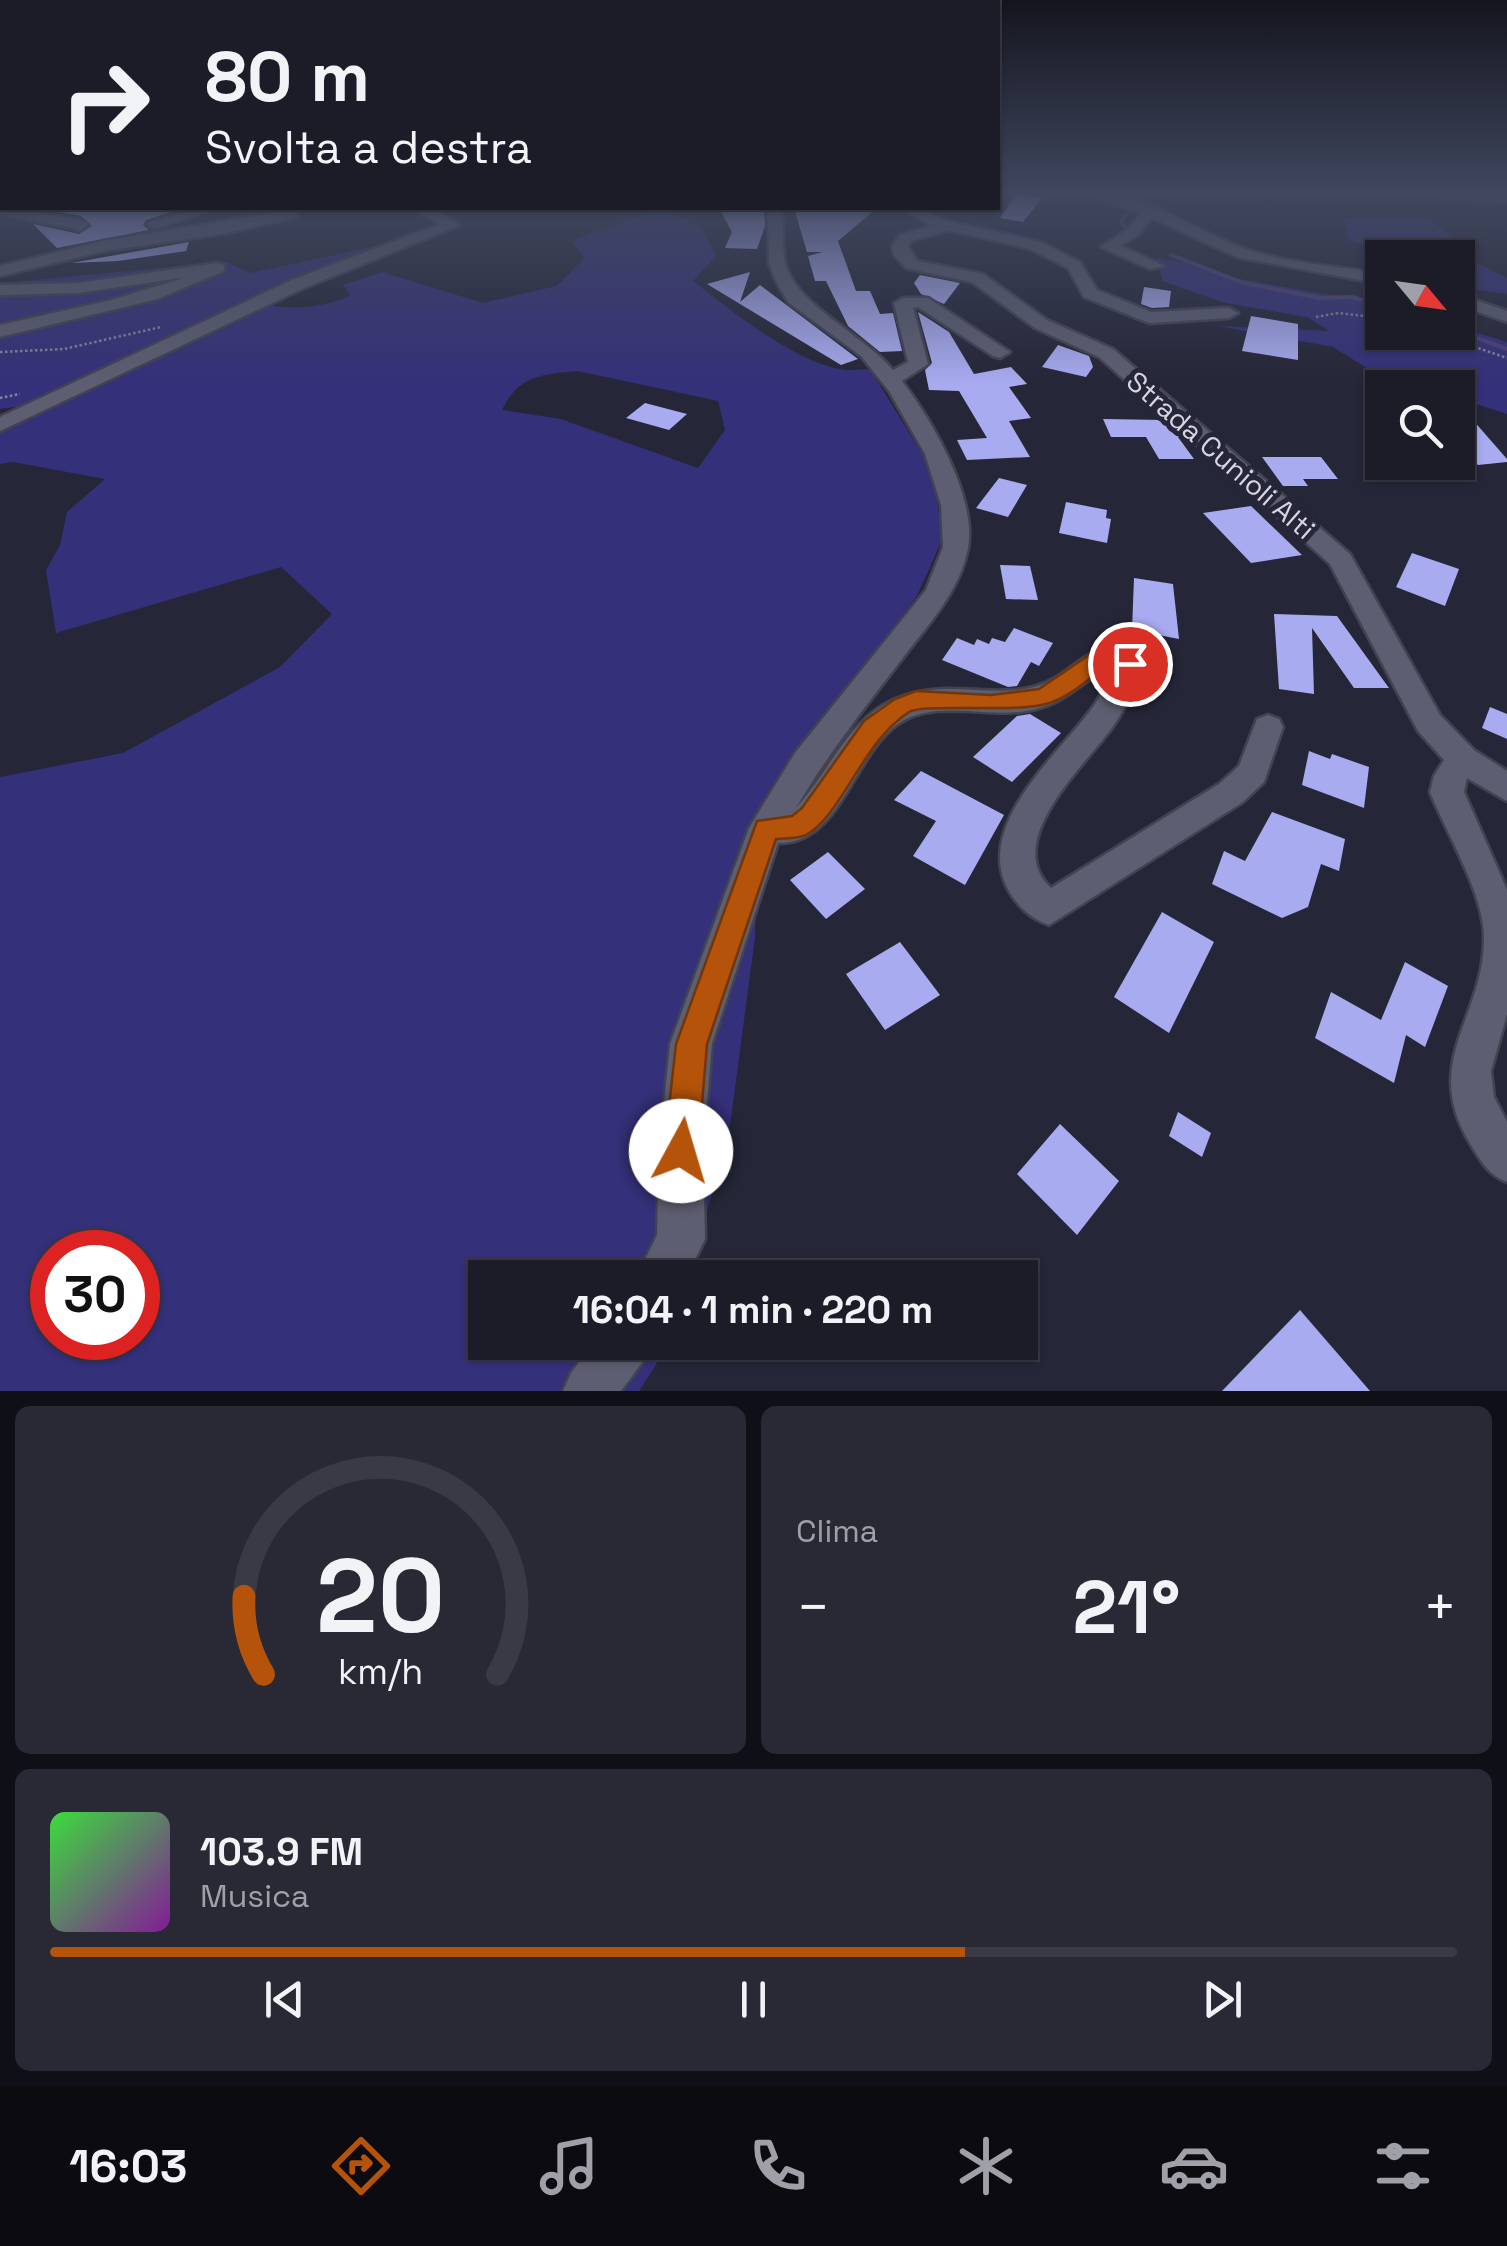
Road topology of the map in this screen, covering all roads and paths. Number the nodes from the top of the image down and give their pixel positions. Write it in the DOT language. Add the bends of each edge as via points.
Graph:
graph roads {
  1 [pos="63,256"];
  2 [pos="371,256"];
  3 [pos="777,256"];
  4 [pos="904,256"];
  5 [pos="1055,256"];
  6 [pos="1131,256"];
  7 [pos="1253,256"];
  8 [pos="1156,266"];
  9 [pos="0,271"];
  10 [pos="1365,277"];
  11 [pos="0,290"];
  12 [pos="1475,294"];
  13 [pos="1507,299"];
  14 [pos="1475,305"];
  15 [pos="1229,313"];
  16 [pos="1365,316"];
  17 [pos="1316,317"];
  18 [pos="1507,317"];
  19 [pos="166,326"];
  20 [pos="0,331"];
  21 [pos="1475,347"];
  22 [pos="0,352"];
  23 [pos="1000,352"];
  24 [pos="1507,358"];
  25 [pos="890,380"];
  26 [pos="20,394"];
  27 [pos="0,398"];
  28 [pos="0,424"];
  29 [pos="1268,727"];
  30 [pos="1463,759"];
  31 [pos="1507,788"];
  32 [pos="766,828"];
  33 [pos="1507,1160"];
  34 [pos="670,1260"];
  35 [pos="612,1360"];
  36 [pos="589,1391"];
  1 -- 9 [label="street"];
  2 -- 28 [label="street"];
  3 -- 25 [label="street" via="794,298 868,352"];
  4 -- 30 [label="street, Strada Cunioli Alti" via="912,264 977,278 1041,324 1106,353 1341,560 1429,723"];
  5 -- 15 [label="street, Strada Cunioli Alti" via="1074,266 1090,293 1148,318"];
  6 -- 8 [label="street"];
  7 -- 10 [label="street"];
  11 -- 20 [label="street" via="78,288 218,268 112,305"];
  12 -- 13 [label="street"];
  14 -- 18 [label="street"];
  16 -- 17 [label="path"];
  19 -- 22 [label="path" via="64,349"];
  21 -- 24 [label="path"];
  23 -- 25 [label="street" via="922,302 904,303 918,364"];
  25 -- 32 [label="street" via="936,454 953,506 956,547 938,593 806,762"];
  26 -- 27 [label="path"];
  29 -- 32 [label="street" via="1252,773 1231,793 1049,909 1019,877 1016,851 1046,786 1103,717 1130,664 1123,656 1103,657 1041,698 903,704 872,728 798,827"];
  30 -- 31 [label="street, Strada Cunioli Alti"];
  30 -- 33 [label="street" via="1447,792 1503,931 1501,964 1472,1048 1470,1080 1486,1134"];
  32 -- 34 [label="street" via="692,1044 681,1239"];
  35 -- 36 [label="street"];
}
